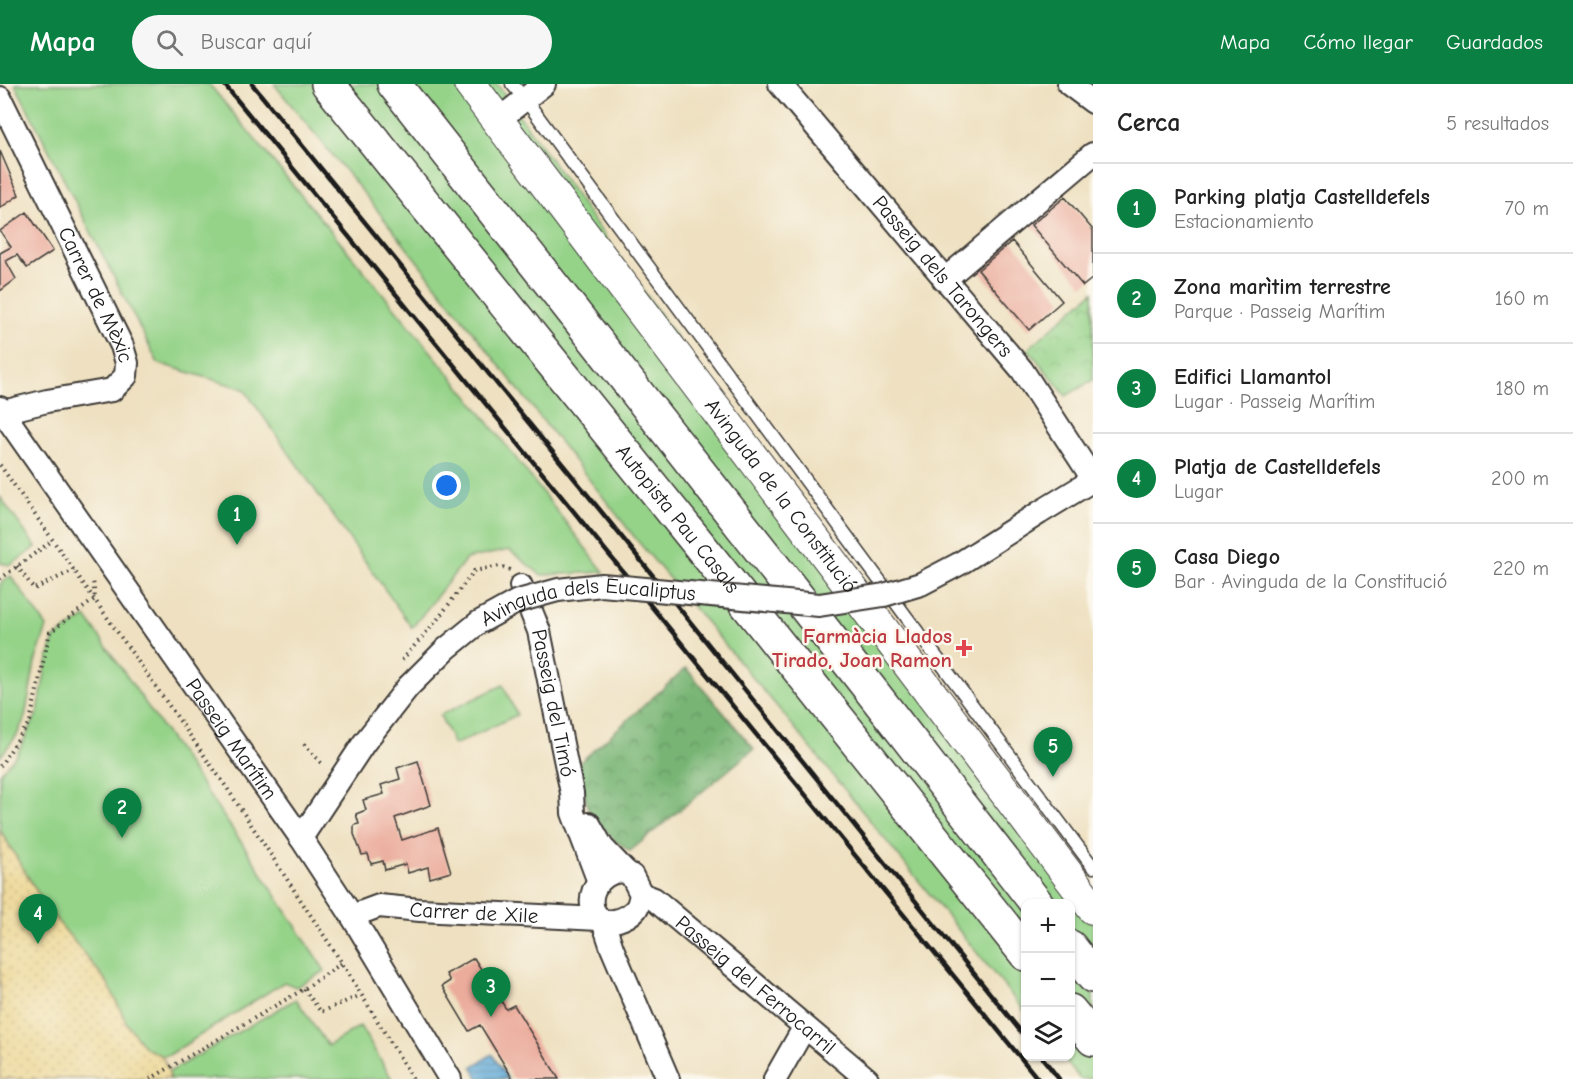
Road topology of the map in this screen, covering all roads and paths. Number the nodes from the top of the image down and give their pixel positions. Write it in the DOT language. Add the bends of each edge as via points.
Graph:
graph roads {
  1 [pos="328,84"];
  2 [pos="394,84"];
  3 [pos="470,84"];
  4 [pos="544,84"];
  5 [pos="780,84"];
  6 [pos="1069,84"];
  7 [pos="518,91"];
  8 [pos="0,98"];
  9 [pos="1093,102"];
  10 [pos="497,121"];
  11 [pos="1093,154"];
  12 [pos="944,280"];
  13 [pos="1,410"];
  14 [pos="0,465"];
  15 [pos="1093,479"];
  16 [pos="53,540"];
  17 [pos="102,554"];
  18 [pos="17,567"];
  19 [pos="74,570"];
  20 [pos="0,579"];
  21 [pos="521,586"];
  22 [pos="95,599"];
  23 [pos="401,662"];
  24 [pos="304,744"];
  25 [pos="0,766"];
  26 [pos="324,766"];
  27 [pos="572,793"];
  28 [pos="301,838"];
  29 [pos="1093,867"];
  30 [pos="626,872"];
  31 [pos="599,882"];
  32 [pos="641,894"];
  33 [pos="1033,899"];
  34 [pos="1093,908"];
  35 [pos="352,916"];
  36 [pos="601,920"];
  37 [pos="1075,952"];
  38 [pos="1025,953"];
  39 [pos="342,963"];
  40 [pos="1093,976"];
  41 [pos="304,989"];
  42 [pos="361,995"];
  43 [pos="1075,1016"];
  44 [pos="804,1028"];
  45 [pos="1093,1039"];
  46 [pos="150,1079"];
  47 [pos="413,1079"];
  48 [pos="450,1079"];
  49 [pos="668,1079"];
  50 [pos="775,1079"];
  51 [pos="867,1079"];
  1 -- 38 [label="highway, Autopista Pau Casals"];
  2 -- 33 [label="highway"];
  3 -- 10 [label="street, Avinguda de la Constitució"];
  4 -- 7 [label="street"];
  5 -- 12 [label="street, Passeig dels Tarongers"];
  6 -- 9 [label="street"];
  7 -- 10 [label="street"];
  7 -- 29 [label="lane, Avinguda de la Constitució"];
  8 -- 13 [label="street, Carrer de Mèxic" via="127,363 126,376 112,390"];
  10 -- 34 [label="street, Avinguda de la Constitució"];
  11 -- 12 [label="street"];
  12 -- 15 [label="street, Passeig dels Tarongers" via="1022,370"];
  13 -- 17 [label="street, Passeig Marítim"];
  14 -- 16 [label="path, Passeig Marítim"];
  15 -- 28 [label="street, Avinguda dels Eucaliptus, bridge" via="959,564 921,584 885,595 819,605 602,585 558,590 518,601 478,623 408,687 363,743"];
  16 -- 18 [label="path"];
  16 -- 19 [label="path, Passeig Marítim"];
  17 -- 22 [label="path" via="92,562"];
  17 -- 28 [label="street, Passeig Marítim"];
  18 -- 19 [label="path" via="34,589"];
  18 -- 20 [label="path"];
  19 -- 22 [label="path, Passeig Marítim"];
  21 -- 23 [label="path" via="515,572 500,566 474,571"];
  21 -- 27 [label="street, Passeig del Timó" via="539,631"];
  22 -- 25 [label="path" via="50,632 30,721"];
  22 -- 39 [label="path, Passeig Marítim"];
  24 -- 26 [label="path"];
  27 -- 30 [label="street, Passeig del Timó" via="602,847"];
  27 -- 31 [label="street, Passeig del Timó" via="573,813"];
  28 -- 35 [label="street, Passeig Marítim"];
  30 -- 31 [label="street" via="612,873"];
  30 -- 32 [label="street"];
  31 -- 36 [label="street" via="592,907"];
  32 -- 36 [label="street" via="637,908 624,918"];
  32 -- 44 [label="street, Passeig del Ferrocarril" via="654,899"];
  35 -- 36 [label="street, Carrer de Xile" via="379,906"];
  35 -- 48 [label="street, Passeig Marítim"];
  36 -- 49 [label="street"];
  37 -- 40 [label="highway"];
  39 -- 41 [label="path"];
  39 -- 42 [label="path, Passeig Marítim"];
  41 -- 42 [label="path" via="321,1012"];
  41 -- 46 [label="path"];
  42 -- 47 [label="path, Passeig Marítim"];
  43 -- 45 [label="highway"];
  44 -- 50 [label="street"];
  44 -- 51 [label="street, Passeig del Ferrocarril"];
}
